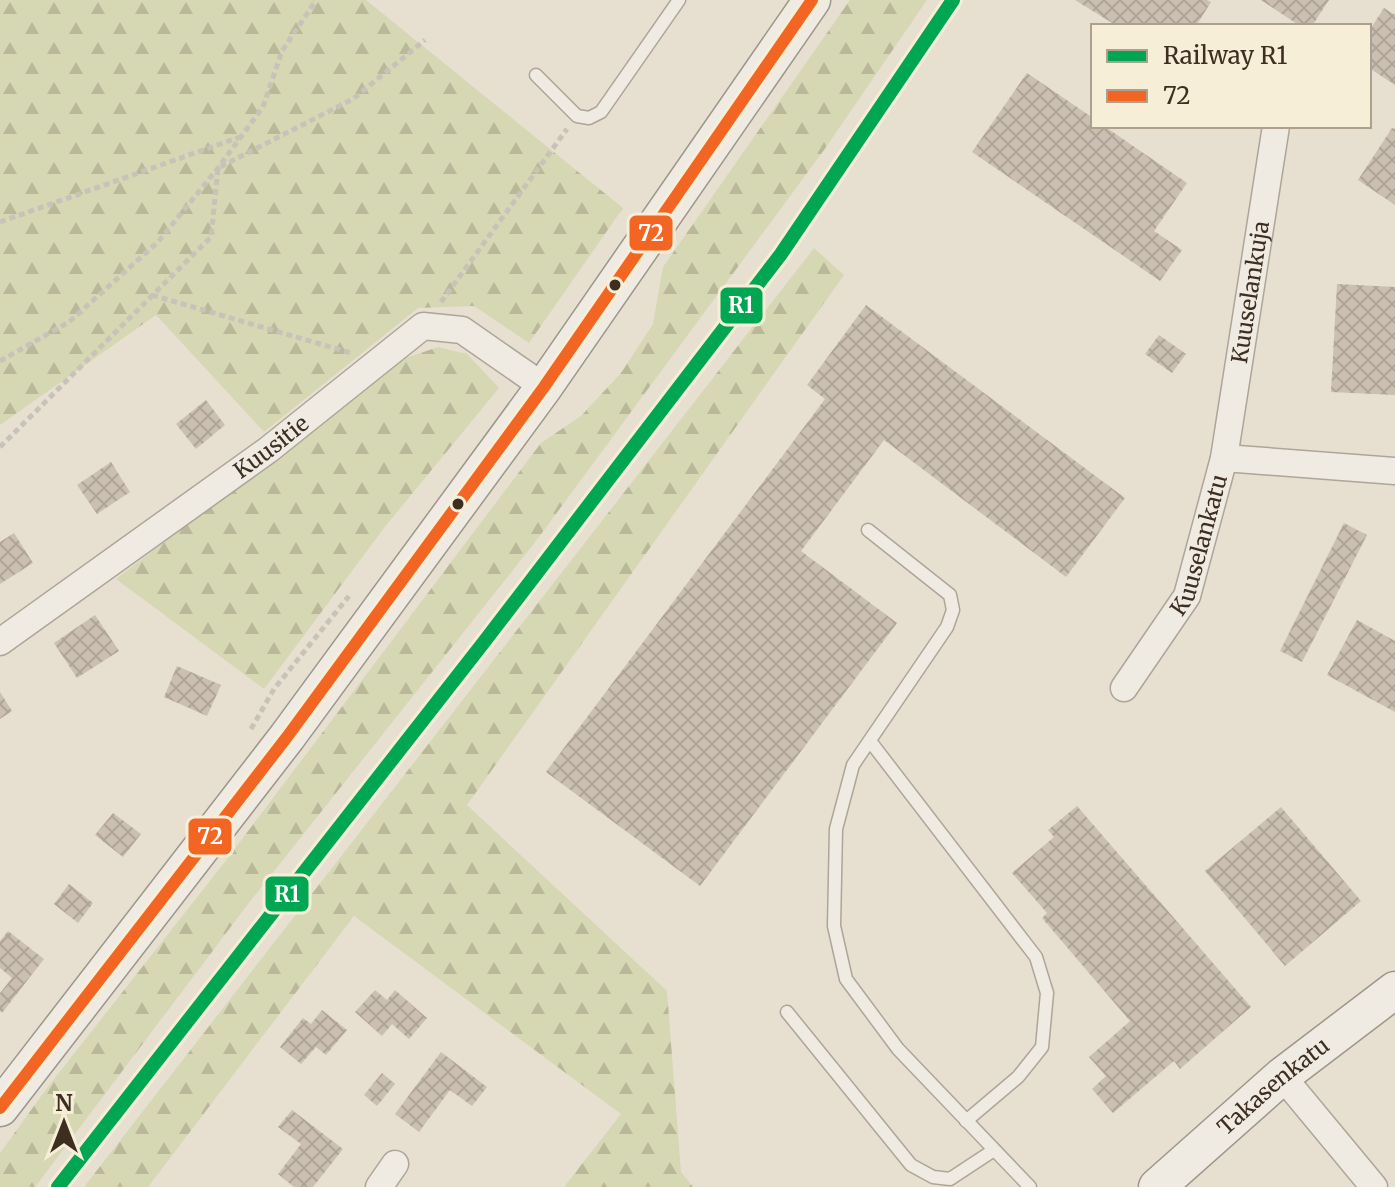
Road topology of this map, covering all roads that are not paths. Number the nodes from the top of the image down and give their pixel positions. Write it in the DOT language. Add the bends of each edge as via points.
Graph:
graph roads {
  1 [pos="679,0"];
  2 [pos="812,0"];
  3 [pos="536,75"];
  4 [pos="1276,128"];
  5 [pos="544,387"];
  6 [pos="1224,458"];
  7 [pos="1395,471"];
  8 [pos="868,530"];
  9 [pos="0,642"];
  10 [pos="1124,688"];
  11 [pos="870,741"];
  12 [pos="1395,990"];
  13 [pos="787,1012"];
  14 [pos="1282,1076"];
  15 [pos="0,1108"];
  16 [pos="966,1121"];
  17 [pos="994,1150"];
  18 [pos="395,1164"];
  19 [pos="379,1187"];
  20 [pos="1030,1187"];
  21 [pos="1157,1187"];
  22 [pos="1374,1187"];
  1 -- 3 [label="lane" via="601,112 577,116"];
  2 -- 5 [label="street"];
  4 -- 6 [label="street, Kuuselankuja"];
  5 -- 9 [label="street, Kuusitie" via="462,330 423,326 268,450"];
  5 -- 15 [label="street" via="287,737"];
  6 -- 7 [label="street, Kuuselankatu"];
  6 -- 10 [label="street, Kuuselankatu" via="1187,596"];
  8 -- 11 [label="lane" via="950,595 953,610 947,627"];
  11 -- 16 [label="lane" via="853,765 836,829 834,926 846,979 898,1049"];
  11 -- 16 [label="lane" via="1036,957 1047,993 1042,1047 1018,1077"];
  12 -- 14 [label="street, Takasenkatu"];
  13 -- 17 [label="lane" via="911,1165 950,1179"];
  14 -- 21 [label="street, Takasenkatu"];
  14 -- 22 [label="street"];
  16 -- 17 [label="lane"];
  17 -- 20 [label="lane"];
  18 -- 19 [label="street"];
}
